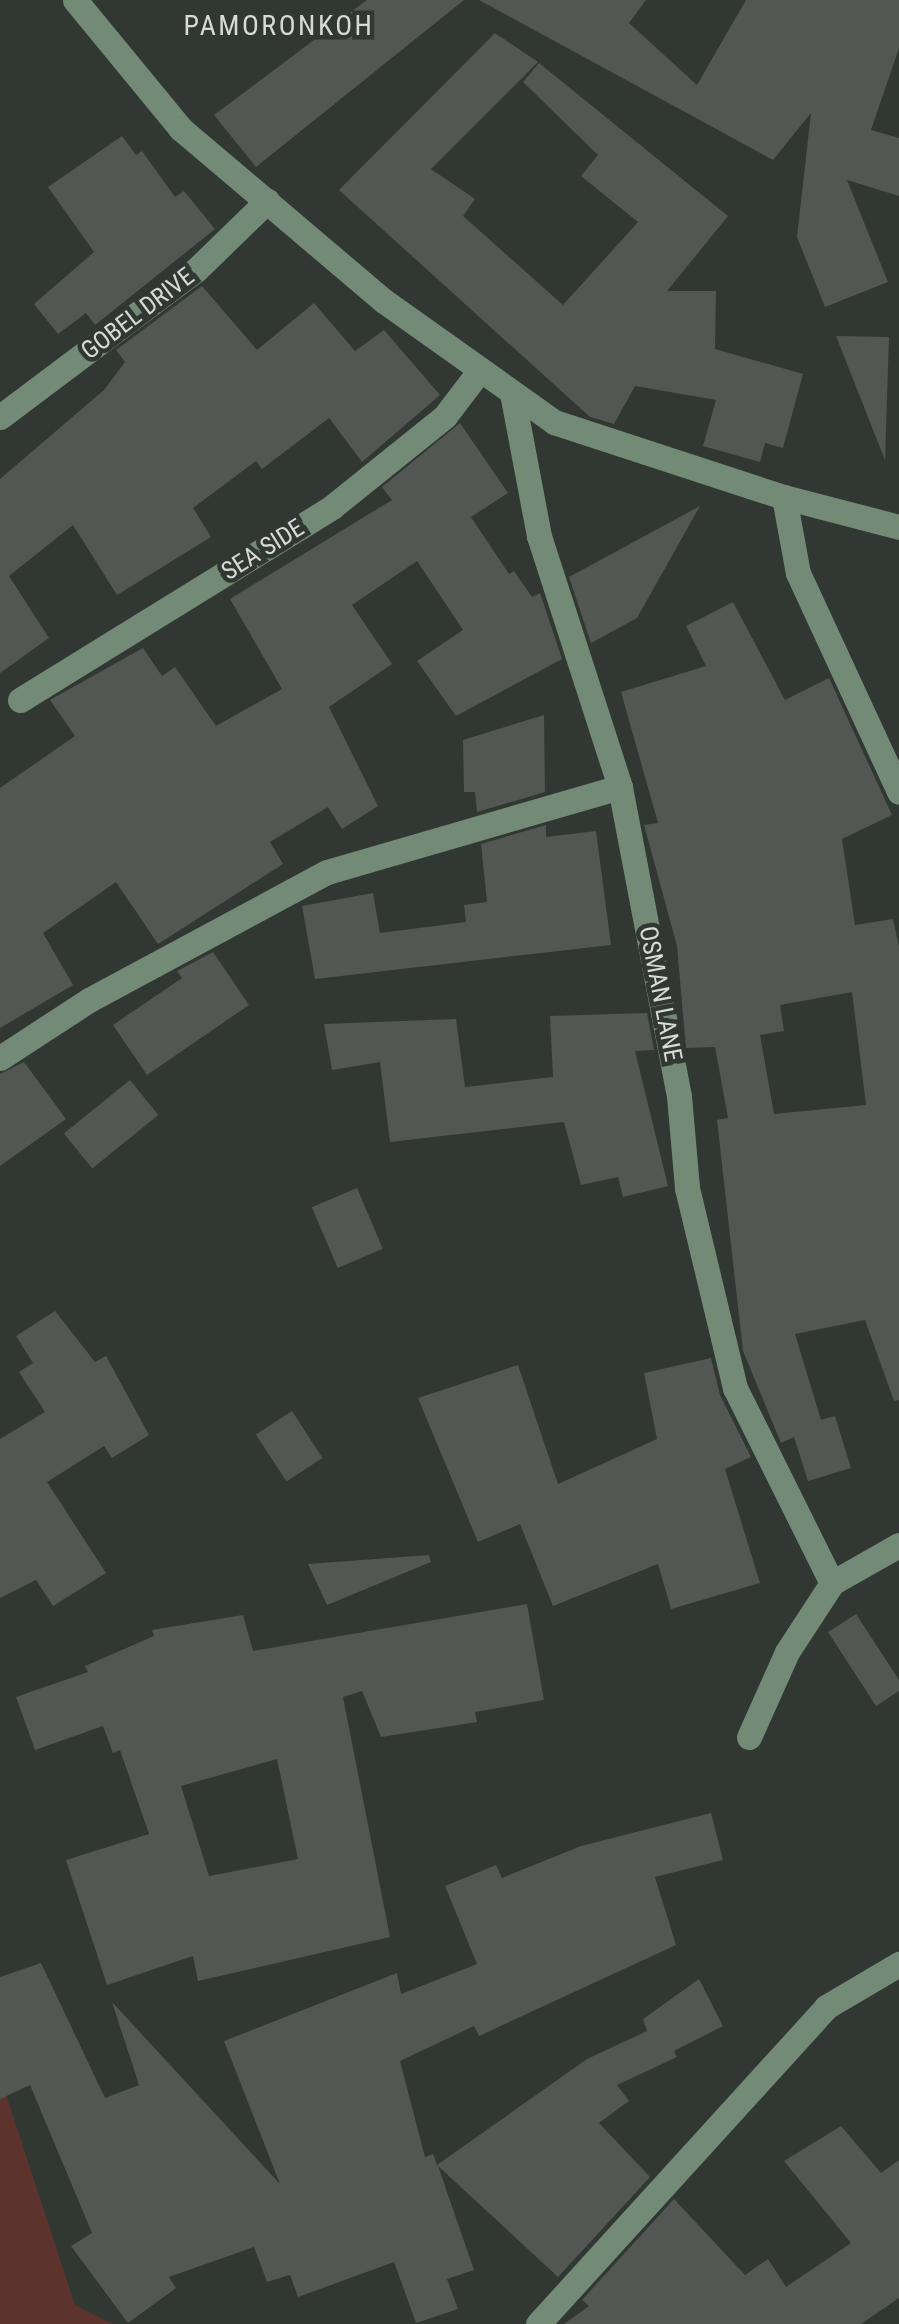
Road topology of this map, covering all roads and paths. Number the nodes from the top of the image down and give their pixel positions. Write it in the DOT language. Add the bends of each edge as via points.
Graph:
graph roads {
  1 [pos="75,0"];
  2 [pos="267,201"];
  3 [pos="480,370"];
  4 [pos="512,393"];
  5 [pos="0,417"];
  6 [pos="784,498"];
  7 [pos="899,527"];
  8 [pos="20,700"];
  9 [pos="620,788"];
  10 [pos="899,792"];
  11 [pos="0,1058"];
  12 [pos="899,1544"];
  13 [pos="832,1583"];
  14 [pos="748,1737"];
  15 [pos="899,1964"];
  16 [pos="538,2324"];
  1 -- 2 [label="street" via="181,129"];
  2 -- 3 [label="street" via="384,301"];
  2 -- 5 [label="street, GOBEL DRIVE" via="197,270"];
  3 -- 4 [label="street"];
  3 -- 8 [label="street, SEA SIDE" via="445,416 332,508"];
  4 -- 6 [label="street" via="554,422"];
  4 -- 9 [label="street, OSMAN LANE" via="539,536"];
  6 -- 7 [label="street"];
  6 -- 10 [label="street" via="798,573"];
  9 -- 11 [label="street" via="327,872 89,1000"];
  9 -- 13 [label="street, OSMAN LANE" via="679,1096 688,1188 735,1388"];
  12 -- 13 [label="street"];
  13 -- 14 [label="street" via="786,1652"];
  15 -- 16 [label="street" via="826,2007"];
}
